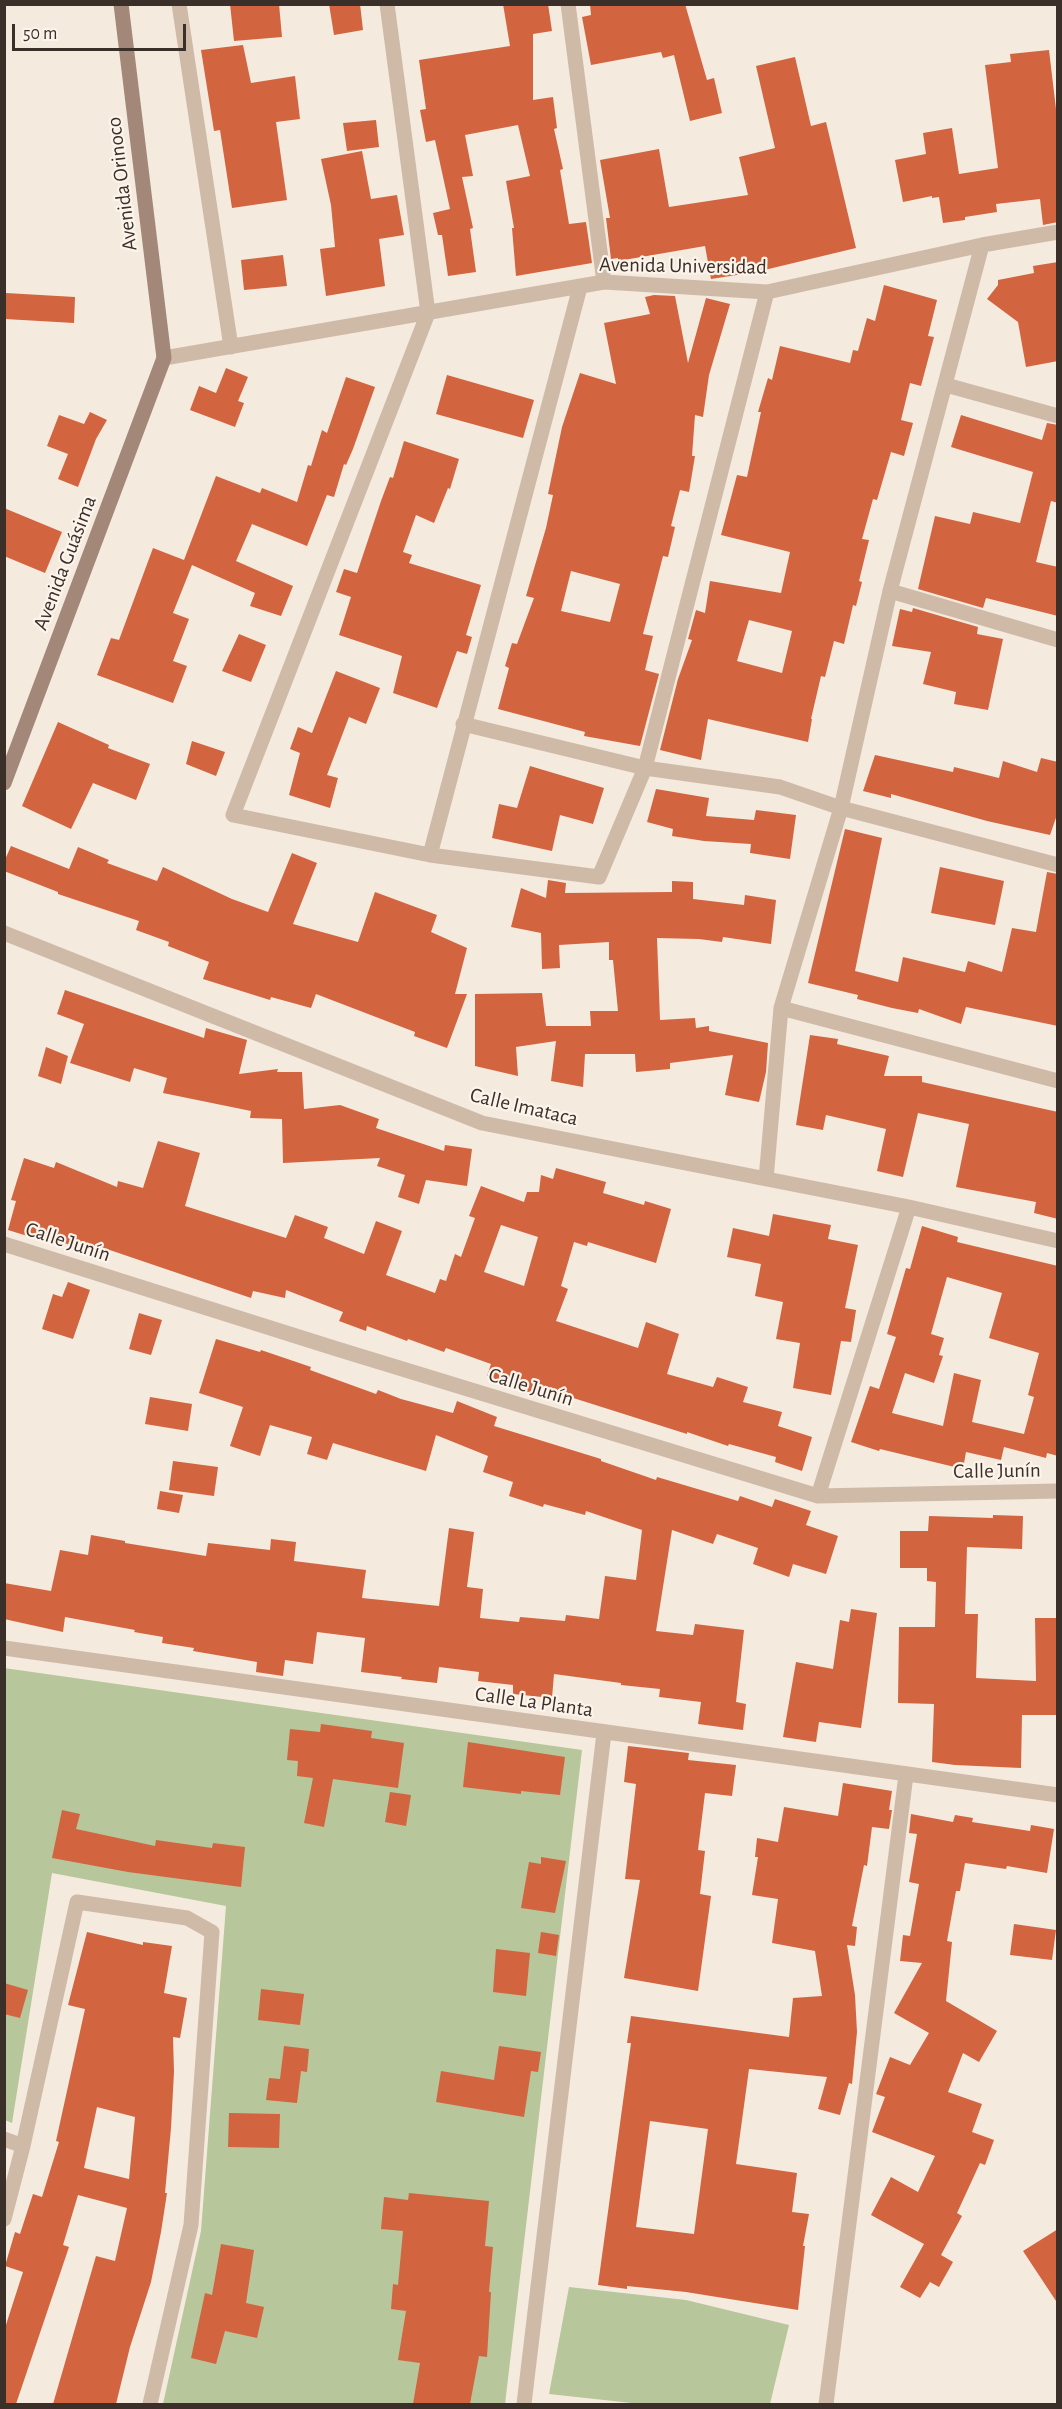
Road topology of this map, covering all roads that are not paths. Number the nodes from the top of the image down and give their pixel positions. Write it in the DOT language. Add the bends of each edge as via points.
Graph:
graph roads {
  1 [pos="121,4"];
  2 [pos="179,4"];
  3 [pos="387,4"];
  4 [pos="568,4"];
  5 [pos="1058,232"];
  6 [pos="982,245"];
  7 [pos="604,282"];
  8 [pos="580,287"];
  9 [pos="767,292"];
  10 [pos="428,313"];
  11 [pos="231,347"];
  12 [pos="164,358"];
  13 [pos="946,385"];
  14 [pos="1058,416"];
  15 [pos="890,591"];
  16 [pos="1058,640"];
  17 [pos="463,724"];
  18 [pos="645,768"];
  19 [pos="4,783"];
  20 [pos="841,808"];
  21 [pos="430,855"];
  22 [pos="1058,865"];
  23 [pos="4,933"];
  24 [pos="781,1008"];
  25 [pos="1058,1081"];
  26 [pos="766,1179"];
  27 [pos="909,1207"];
  28 [pos="1058,1241"];
  29 [pos="4,1244"];
  30 [pos="1058,1491"];
  31 [pos="818,1496"];
  32 [pos="4,1648"];
  33 [pos="604,1733"];
  34 [pos="906,1774"];
  35 [pos="1058,1795"];
  36 [pos="4,2139"];
  37 [pos="23,2146"];
  38 [pos="4,2219"];
  39 [pos="150,2404"];
  40 [pos="524,2404"];
  41 [pos="826,2404"];
  1 -- 12 [label="main road, Avenida Orinoco"];
  2 -- 11 [label="street"];
  3 -- 10 [label="street"];
  4 -- 7 [label="street"];
  5 -- 6 [label="street, Avenida Universidad"];
  6 -- 9 [label="street, Avenida Universidad"];
  6 -- 13 [label="street"];
  7 -- 8 [label="street, Avenida Universidad"];
  7 -- 9 [label="street, Avenida Universidad"];
  8 -- 10 [label="street, Avenida Universidad"];
  8 -- 17 [label="street"];
  9 -- 18 [label="street"];
  10 -- 11 [label="street, Avenida Universidad"];
  10 -- 21 [label="street" via="234,815"];
  11 -- 12 [label="street, Avenida Universidad"];
  12 -- 19 [label="main road, Avenida Guásima"];
  13 -- 14 [label="street"];
  13 -- 15 [label="street"];
  15 -- 16 [label="street"];
  15 -- 20 [label="street"];
  17 -- 18 [label="street"];
  17 -- 21 [label="street"];
  18 -- 20 [label="street" via="780,787"];
  18 -- 21 [label="street" via="599,877"];
  20 -- 22 [label="street"];
  20 -- 24 [label="street"];
  23 -- 26 [label="street, Calle Imataca" via="482,1123"];
  24 -- 25 [label="street"];
  24 -- 26 [label="street"];
  26 -- 27 [label="street, Calle Imataca"];
  27 -- 28 [label="street, Calle Imataca"];
  27 -- 31 [label="street"];
  29 -- 31 [label="street, Calle Junín"];
  30 -- 31 [label="street, Calle Junín"];
  32 -- 33 [label="street, Calle La Planta"];
  33 -- 34 [label="street, Calle La Planta"];
  33 -- 40 [label="street"];
  34 -- 35 [label="street, Calle La Planta"];
  34 -- 41 [label="street"];
  36 -- 37 [label="street"];
  37 -- 38 [label="street"];
  37 -- 39 [label="street" via="77,1902 187,1918 212,1932 191,2225"];
}
